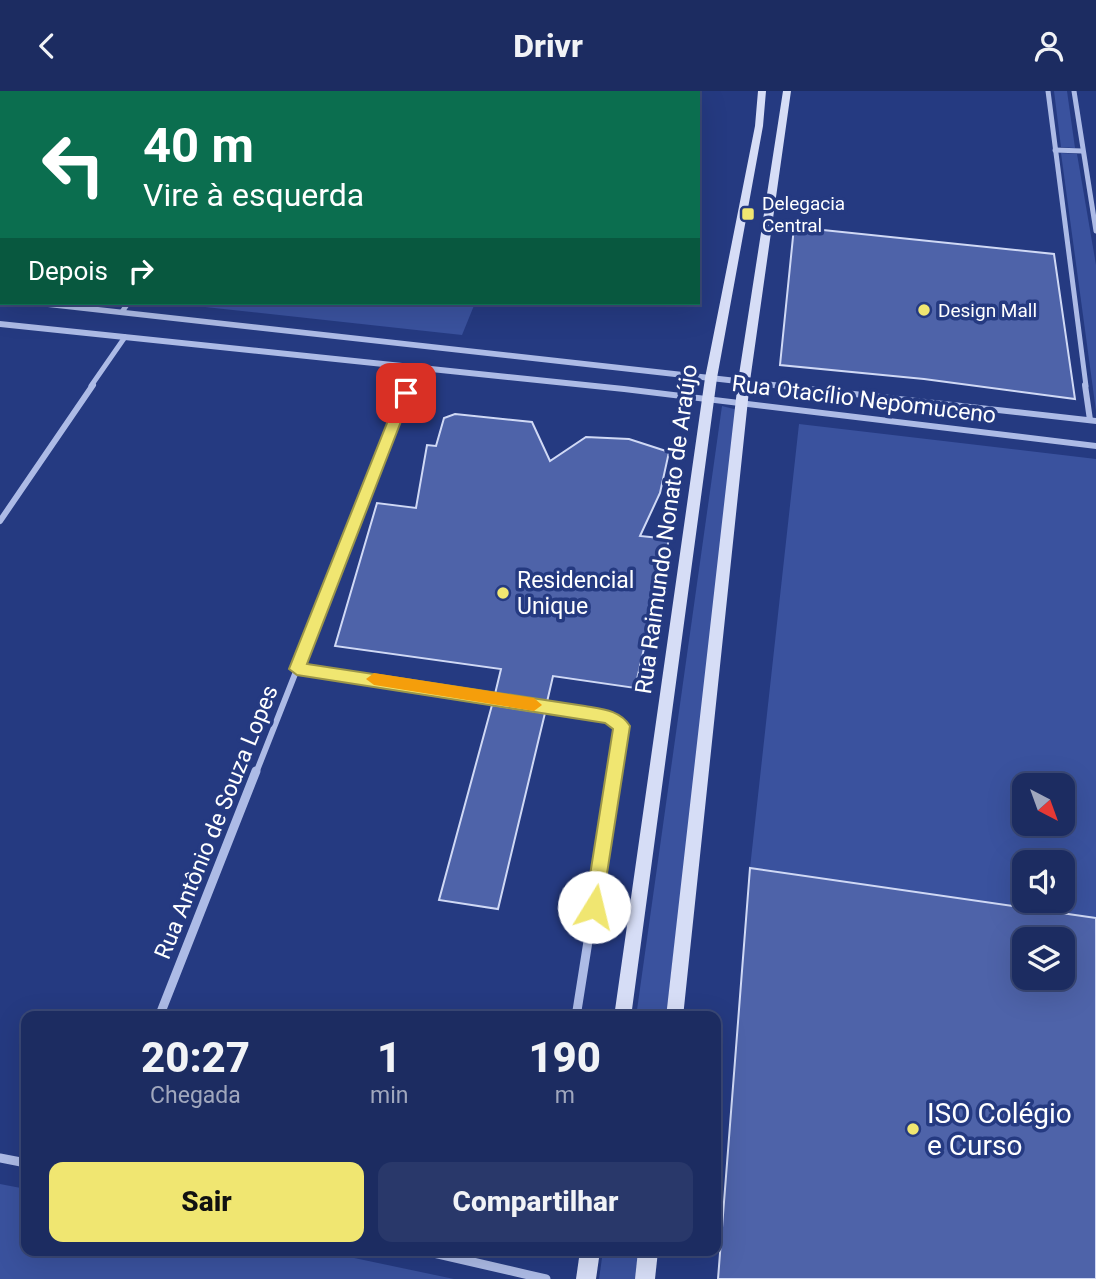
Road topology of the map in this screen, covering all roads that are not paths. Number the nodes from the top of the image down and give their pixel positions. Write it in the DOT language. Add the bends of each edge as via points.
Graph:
graph roads {
  1 [pos="762,91"];
  2 [pos="787,91"];
  3 [pos="1048,91"];
  4 [pos="1074,91"];
  5 [pos="1055,150"];
  6 [pos="1082,151"];
  7 [pos="1096,231"];
  8 [pos="82,305"];
  9 [pos="125,307"];
  10 [pos="0,324"];
  11 [pos="125,337"];
  12 [pos="416,368"];
  13 [pos="710,378"];
  14 [pos="744,381"];
  15 [pos="709,399"];
  16 [pos="744,403"];
  17 [pos="1093,420"];
  18 [pos="1096,446"];
  19 [pos="0,521"];
  20 [pos="297,669"];
  21 [pos="161,1011"];
  22 [pos="577,1011"];
  23 [pos="623,1011"];
  24 [pos="675,1011"];
  25 [pos="0,1158"];
  26 [pos="21,1162"];
  27 [pos="447,1256"];
  28 [pos="589,1256"];
  29 [pos="647,1256"];
  30 [pos="546,1279"];
  31 [pos="586,1279"];
  32 [pos="645,1279"];
  1 -- 13 [label="main road, Rua Raimundo Nonato de Araújo"];
  2 -- 14 [label="main road"];
  3 -- 5 [label="street"];
  4 -- 6 [label="street"];
  5 -- 6 [label="street"];
  5 -- 17 [label="street"];
  6 -- 7 [label="street"];
  8 -- 9 [label="street, Rua Otacílio Nepomuceno"];
  9 -- 13 [label="street, Rua Otacílio Nepomuceno"];
  10 -- 11 [label="street, Rua Otacílio Nepomuceno"];
  11 -- 12 [label="street, Rua Otacílio Nepomuceno"];
  11 -- 19 [label="street"];
  12 -- 15 [label="street, Rua Otacílio Nepomuceno"];
  12 -- 20 [label="street, Rua Antônio de Souza Lopes"];
  13 -- 14 [label="street, Rua Otacílio Nepomuceno"];
  13 -- 15 [label="main road, Rua Raimundo Nonato de Araújo"];
  14 -- 16 [label="main road"];
  14 -- 17 [label="street, Rua Otacílio Nepomuceno"];
  15 -- 16 [label="street, Rua Otacílio Nepomuceno"];
  15 -- 23 [label="main road, Rua Raimundo Nonato de Araújo"];
  16 -- 18 [label="street, Rua Otacílio Nepomuceno"];
  16 -- 24 [label="main road"];
  20 -- 21 [label="street, Rua Antônio de Souza Lopes"];
  20 -- 22 [label="street, Rua Antônio de Souza Lopes" via="609,717 622,726"];
  25 -- 26 [label="street"];
  27 -- 30 [label="street"];
  28 -- 31 [label="main road"];
  29 -- 32 [label="main road"];
}
